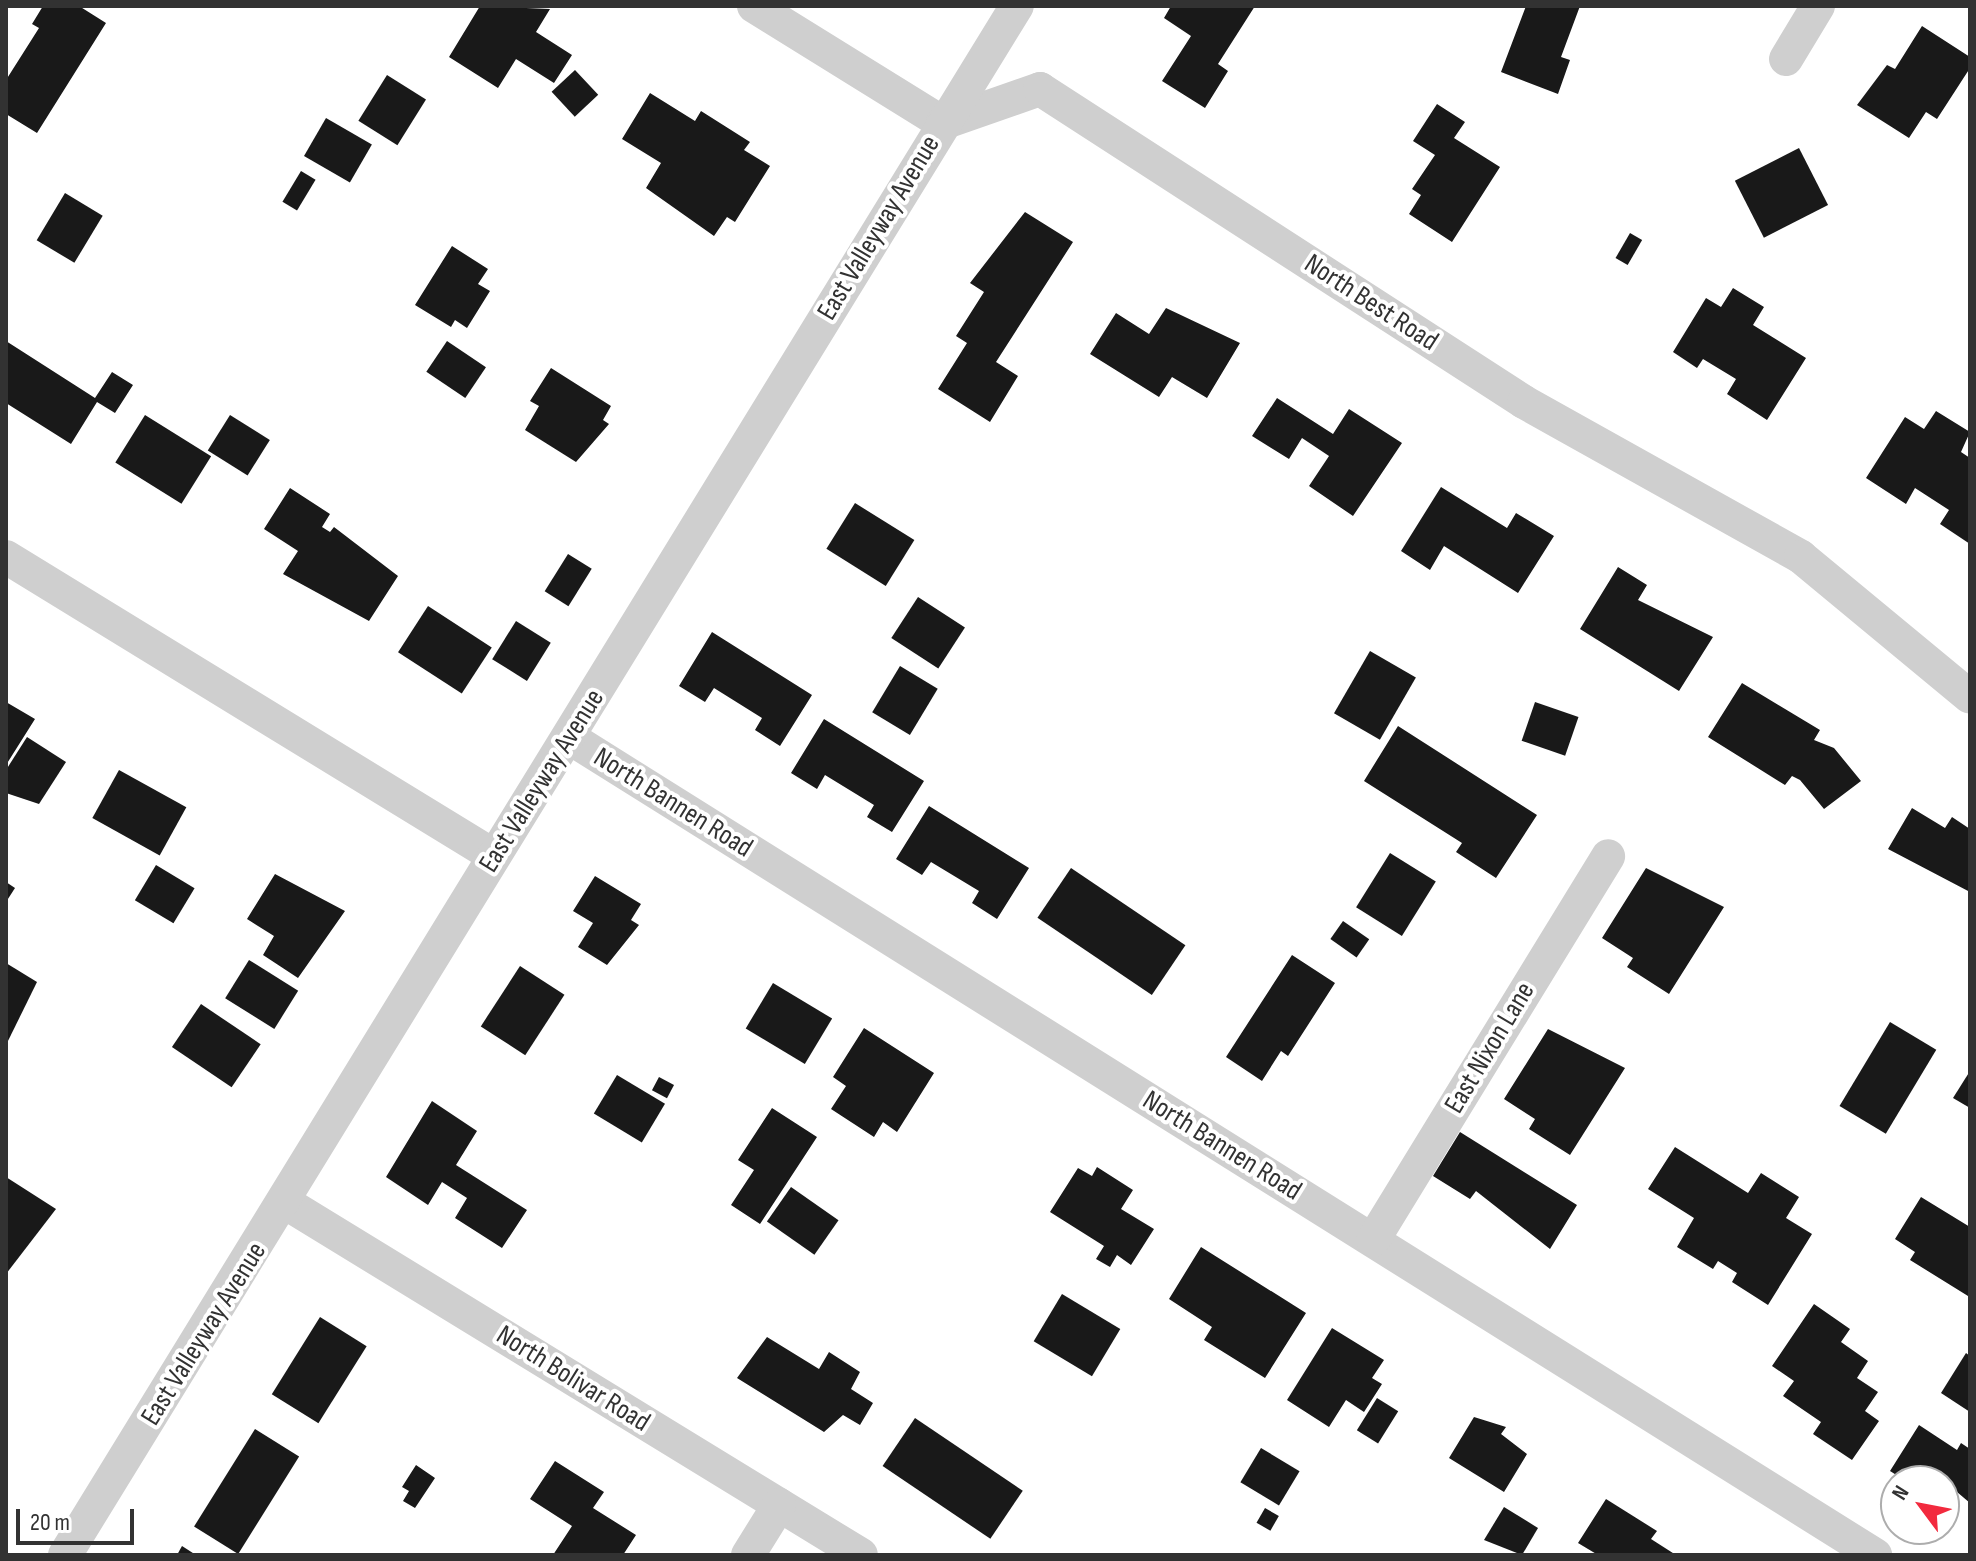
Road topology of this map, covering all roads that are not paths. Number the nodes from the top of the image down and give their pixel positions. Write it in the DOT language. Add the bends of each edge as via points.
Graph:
graph roads {
  1 [pos="754,6"];
  2 [pos="1017,6"];
  3 [pos="1818,6"];
  4 [pos="1786,59"];
  5 [pos="943,123"];
  6 [pos="6,557"];
  7 [pos="1970,697"];
  8 [pos="570,738"];
  9 [pos="494,856"];
  10 [pos="1608,856"];
  11 [pos="286,1203"];
  12 [pos="1373,1240"];
  13 [pos="779,1505"];
  14 [pos="65,1555"];
  15 [pos="748,1555"];
  16 [pos="861,1555"];
  17 [pos="1875,1555"];
  1 -- 5 [label="street"];
  2 -- 5 [label="street, East Valleyway Avenue"];
  3 -- 4 [label="street"];
  5 -- 7 [label="street, North Best Road" via="1040,89 1524,402 1801,557"];
  5 -- 8 [label="street, East Valleyway Avenue"];
  6 -- 9 [label="street"];
  8 -- 9 [label="street, East Valleyway Avenue"];
  8 -- 12 [label="street, North Bannen Road"];
  9 -- 11 [label="street, East Valleyway Avenue"];
  10 -- 12 [label="street, East Nixon Lane"];
  11 -- 13 [label="street, North Bolivar Road"];
  11 -- 14 [label="street, East Valleyway Avenue"];
  12 -- 17 [label="street, North Bannen Road"];
  13 -- 15 [label="street"];
  13 -- 16 [label="street, North Bolivar Road"];
}
